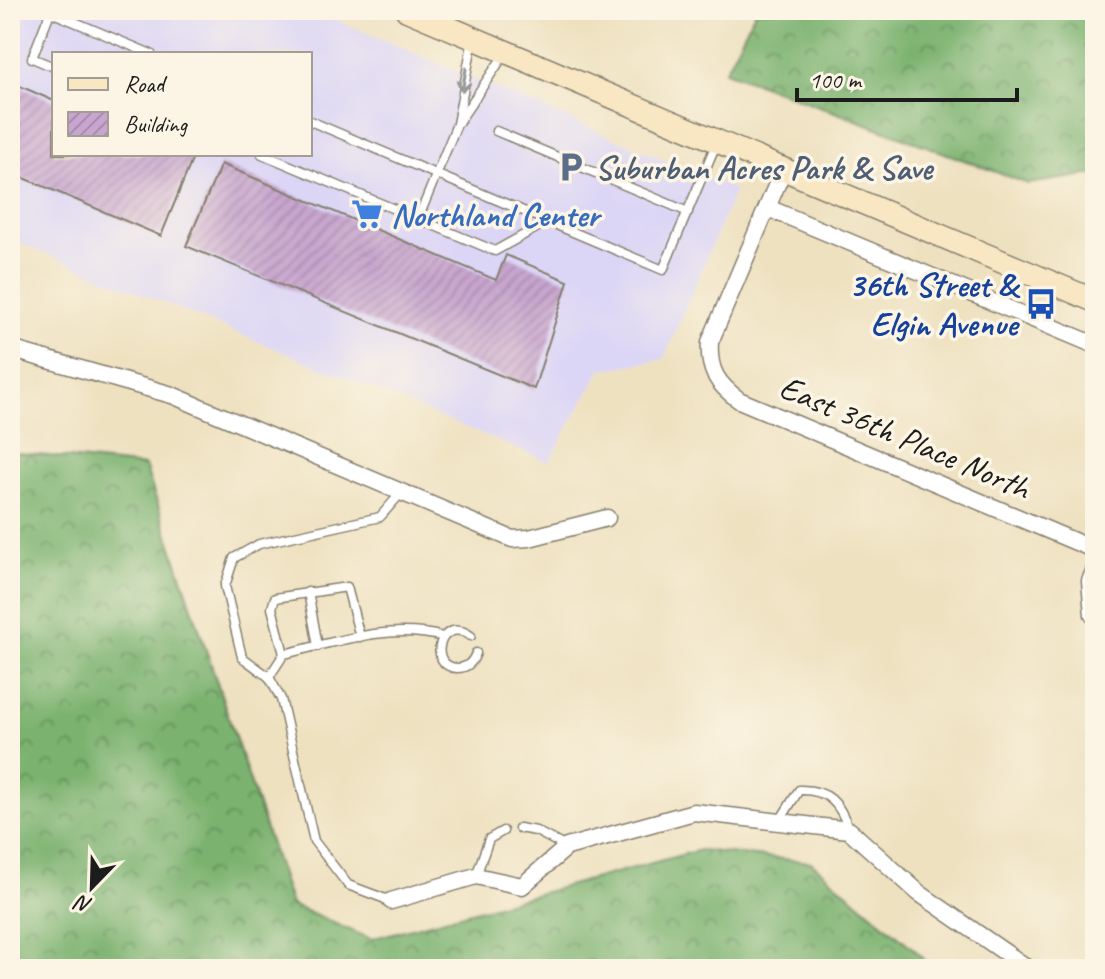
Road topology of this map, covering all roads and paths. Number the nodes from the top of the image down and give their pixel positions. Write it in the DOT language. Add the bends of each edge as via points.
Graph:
graph roads {
  1 [pos="407,10"];
  2 [pos="51,11"];
  3 [pos="473,38"];
  4 [pos="146,52"];
  5 [pos="506,52"];
  6 [pos="52,66"];
  7 [pos="312,122"];
  8 [pos="457,124"];
  9 [pos="496,131"];
  10 [pos="717,142"];
  11 [pos="267,156"];
  12 [pos="783,170"];
  13 [pos="437,174"];
  14 [pos="768,208"];
  15 [pos="688,212"];
  16 [pos="418,219"];
  17 [pos="547,222"];
  18 [pos="1095,301"];
  19 [pos="1095,345"];
  20 [pos="10,349"];
  21 [pos="401,493"];
  22 [pos="607,518"];
  23 [pos="1095,550"];
  24 [pos="1095,569"];
  25 [pos="308,592"];
  26 [pos="1093,615"];
  27 [pos="471,636"];
  28 [pos="360,637"];
  29 [pos="443,637"];
  30 [pos="318,646"];
  31 [pos="476,653"];
  32 [pos="284,654"];
  33 [pos="269,677"];
  34 [pos="779,822"];
  35 [pos="519,828"];
  36 [pos="849,830"];
  37 [pos="503,831"];
  38 [pos="567,847"];
  39 [pos="476,876"];
  40 [pos="391,901"];
  41 [pos="1029,969"];
  1 -- 3 [label="main road"];
  2 -- 4 [label="lane"];
  2 -- 6 [label="lane" via="32,58"];
  3 -- 5 [label="main road"];
  3 -- 8 [label="lane, one-way"];
  5 -- 8 [label="lane"];
  5 -- 10 [label="main road"];
  7 -- 13 [label="lane"];
  8 -- 13 [label="lane"];
  9 -- 15 [label="lane"];
  10 -- 12 [label="main road"];
  10 -- 15 [label="lane"];
  11 -- 16 [label="lane"];
  12 -- 14 [label="street"];
  12 -- 18 [label="main road"];
  13 -- 16 [label="lane"];
  13 -- 17 [label="lane"];
  14 -- 19 [label="street"];
  14 -- 23 [label="street, East 36th Place North" via="710,342 709,360 723,389"];
  15 -- 17 [label="lane" via="663,270"];
  16 -- 17 [label="lane" via="495,251"];
  20 -- 21 [label="street" via="172,395"];
  21 -- 22 [label="street" via="512,539"];
  21 -- 33 [label="lane" via="380,517 259,544 234,558 225,586 242,657"];
  24 -- 26 [label="street" via="1090,581"];
  25 -- 28 [label="lane" via="347,587"];
  25 -- 30 [label="lane"];
  25 -- 32 [label="lane" via="275,598 272,608"];
  27 -- 29 [label="lane" via="454,631"];
  28 -- 29 [label="lane" via="408,631"];
  28 -- 30 [label="lane"];
  29 -- 31 [label="lane" via="440,655 453,667 465,667"];
  30 -- 32 [label="lane"];
  32 -- 33 [label="lane"];
  33 -- 40 [label="lane" via="281,699 314,841 348,885"];
  34 -- 36 [label="street"];
  34 -- 36 [label="lane" via="799,790 815,790 830,796"];
  34 -- 38 [label="street" via="694,812"];
  35 -- 38 [label="lane"];
  36 -- 41 [label="street" via="919,893"];
  37 -- 39 [label="lane" via="489,839"];
  38 -- 39 [label="street" via="522,886"];
  39 -- 40 [label="street"];
}
